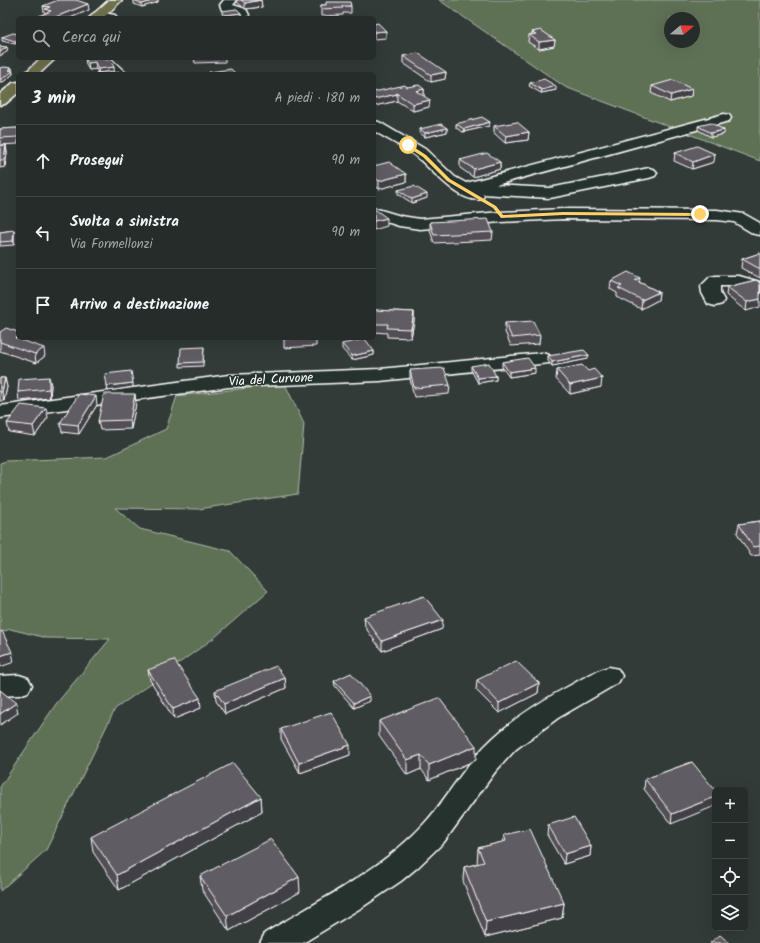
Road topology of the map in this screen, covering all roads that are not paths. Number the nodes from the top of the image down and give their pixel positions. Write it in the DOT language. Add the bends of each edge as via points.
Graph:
graph roads {
  1 [pos="116,0"];
  2 [pos="231,0"];
  3 [pos="103,16"];
  4 [pos="242,16"];
  5 [pos="48,60"];
  6 [pos="104,60"];
  7 [pos="33,72"];
  8 [pos="118,72"];
  9 [pos="16,88"];
  10 [pos="0,101"];
  11 [pos="724,118"];
  12 [pos="376,126"];
  13 [pos="649,173"];
  14 [pos="463,189"];
  15 [pos="376,214"];
  16 [pos="501,217"];
  17 [pos="760,230"];
  18 [pos="760,288"];
  19 [pos="715,300"];
  20 [pos="542,359"];
  21 [pos="0,412"];
  22 [pos="608,676"];
  23 [pos="276,943"];
  1 -- 3 [label="main road"];
  2 -- 4 [label="street" via="226,7 242,12"];
  5 -- 7 [label="main road"];
  6 -- 8 [label="street"];
  9 -- 10 [label="main road"];
  11 -- 14 [label="street"];
  12 -- 14 [label="street" via="420,152 445,177"];
  13 -- 14 [label="street" via="550,193"];
  14 -- 16 [label="street" via="491,205"];
  15 -- 16 [label="street" via="416,224"];
  16 -- 17 [label="street" via="563,214 717,215 738,218"];
  18 -- 19 [label="street" via="739,281 716,280 710,286"];
  20 -- 21 [label="street, Via del Curvone" via="380,375 230,381"];
  22 -- 23 [label="street" via="541,714 509,739 481,769 425,844 396,869"];
}
